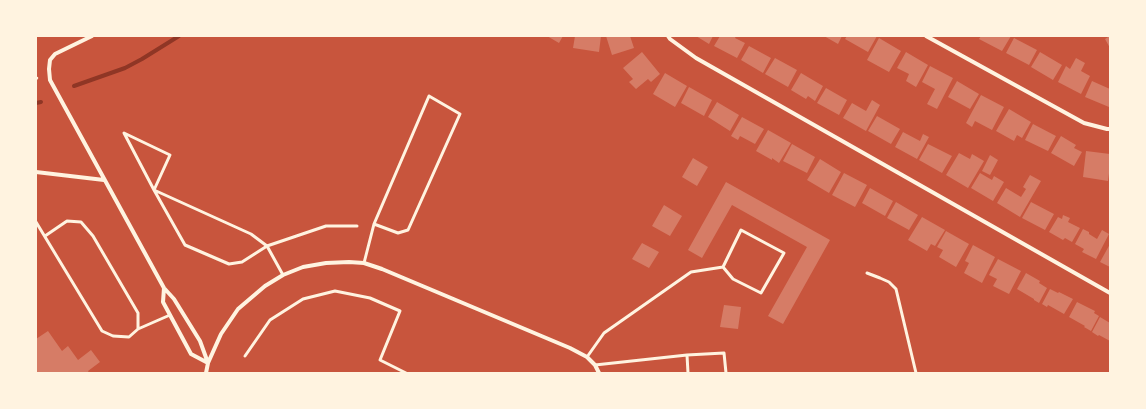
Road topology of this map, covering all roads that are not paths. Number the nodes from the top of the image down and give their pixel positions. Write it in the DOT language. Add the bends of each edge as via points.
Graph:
graph roads {
  1 [pos="92,36"];
  2 [pos="668,36"];
  3 [pos="926,36"];
  4 [pos="1110,129"];
  5 [pos="36,172"];
  6 [pos="104,180"];
  7 [pos="154,190"];
  8 [pos="36,222"];
  9 [pos="374,224"];
  10 [pos="356,226"];
  11 [pos="45,236"];
  12 [pos="267,246"];
  13 [pos="364,263"];
  14 [pos="723,267"];
  15 [pos="867,273"];
  16 [pos="283,276"];
  17 [pos="164,288"];
  18 [pos="1110,293"];
  19 [pos="170,315"];
  20 [pos="138,329"];
  21 [pos="244,356"];
  22 [pos="687,356"];
  23 [pos="586,357"];
  24 [pos="208,363"];
  25 [pos="595,365"];
  26 [pos="206,373"];
  27 [pos="406,373"];
  28 [pos="599,373"];
  29 [pos="688,373"];
  30 [pos="726,373"];
  31 [pos="916,373"];
  1 -- 6 [label="street" via="55,54 50,60 50,80"];
  2 -- 18 [label="street" via="696,58"];
  3 -- 4 [label="street" via="1084,124"];
  5 -- 6 [label="street"];
  6 -- 17 [label="street"];
  7 -- 7 [label="lane" via="141,165 124,133 170,154"];
  7 -- 12 [label="lane" via="251,234"];
  7 -- 12 [label="lane" via="185,245 229,264 242,262"];
  8 -- 11 [label="lane"];
  9 -- 9 [label="lane" via="429,96 460,114 408,230 398,233"];
  9 -- 13 [label="lane"];
  10 -- 12 [label="lane" via="326,226"];
  11 -- 20 [label="lane" via="102,331 113,336 129,337"];
  11 -- 20 [label="lane" via="67,221 81,222 93,236 138,313"];
  12 -- 16 [label="lane"];
  13 -- 16 [label="street" via="326,263 303,267"];
  13 -- 23 [label="street" via="556,342"];
  14 -- 14 [label="lane" via="741,230 784,253 760,294 732,279"];
  14 -- 23 [label="lane" via="691,272 604,334"];
  15 -- 31 [label="lane" via="889,282 896,289"];
  16 -- 24 [label="street" via="265,286 238,309 221,334"];
  17 -- 19 [label="street" via="163,302"];
  17 -- 24 [label="street" via="174,299 200,341"];
  19 -- 20 [label="lane"];
  19 -- 24 [label="street" via="191,354"];
  21 -- 27 [label="lane" via="270,320 303,299 335,292 370,298 400,312 380,360"];
  22 -- 25 [label="lane"];
  22 -- 29 [label="lane"];
  22 -- 30 [label="lane" via="724,353"];
  23 -- 25 [label="street"];
  24 -- 26 [label="street"];
  25 -- 28 [label="street"];
}
